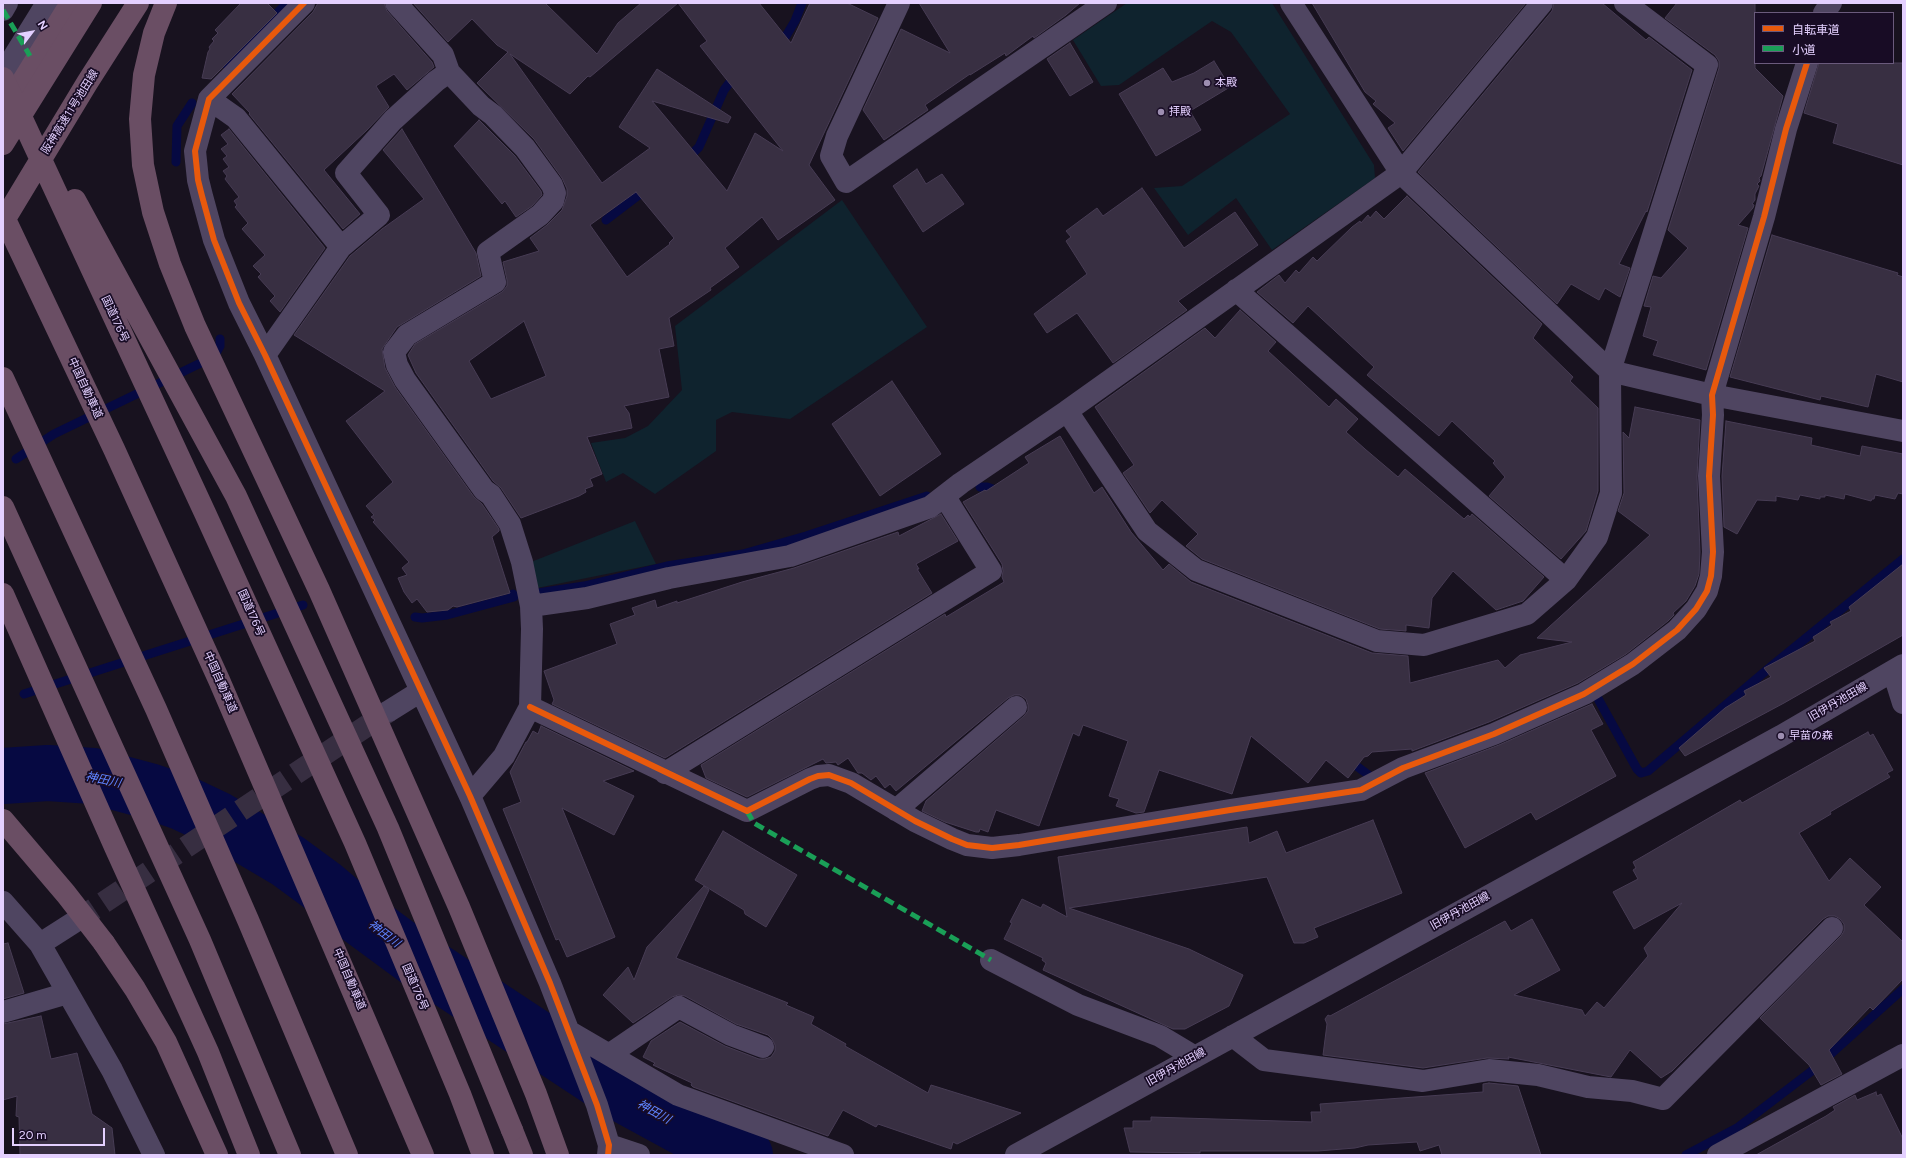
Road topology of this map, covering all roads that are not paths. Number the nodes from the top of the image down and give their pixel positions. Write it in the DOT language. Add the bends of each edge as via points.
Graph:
graph roads {
  1 [pos="7,3"];
  2 [pos="47,3"];
  3 [pos="71,3"];
  4 [pos="91,3"];
  5 [pos="138,3"];
  6 [pos="166,3"];
  7 [pos="304,3"];
  8 [pos="396,3"];
  9 [pos="899,3"];
  10 [pos="1106,3"];
  11 [pos="1291,3"];
  12 [pos="1542,3"];
  13 [pos="1625,3"];
  14 [pos="1831,3"];
  15 [pos="3,10"];
  16 [pos="1825,12"];
  17 [pos="1807,64"];
  18 [pos="3,69"];
  19 [pos="449,72"];
  20 [pos="3,74"];
  21 [pos="3,78"];
  22 [pos="209,99"];
  23 [pos="3,113"];
  24 [pos="3,144"];
  25 [pos="1401,173"];
  26 [pos="3,215"];
  27 [pos="3,222"];
  28 [pos="341,247"];
  29 [pos="1236,290"];
  30 [pos="265,355"];
  31 [pos="1610,371"];
  32 [pos="3,378"];
  33 [pos="1712,395"];
  34 [pos="1066,411"];
  35 [pos="1903,431"];
  36 [pos="945,497"];
  37 [pos="3,507"];
  38 [pos="1566,580"];
  39 [pos="3,594"];
  40 [pos="531,606"];
  41 [pos="1898,668"];
  42 [pos="421,691"];
  43 [pos="1903,703"];
  44 [pos="530,707"];
  45 [pos="1016,707"];
  46 [pos="389,711"];
  47 [pos="665,773"];
  48 [pos="470,796"];
  49 [pos="896,810"];
  50 [pos="3,820"];
  51 [pos="3,902"];
  52 [pos="76,921"];
  53 [pos="1832,928"];
  54 [pos="40,944"];
  55 [pos="991,960"];
  56 [pos="68,993"];
  57 [pos="3,1012"];
  58 [pos="1233,1036"];
  59 [pos="573,1039"];
  60 [pos="763,1047"];
  61 [pos="610,1054"];
  62 [pos="1903,1055"];
  63 [pos="1195,1057"];
  64 [pos="608,1150"];
  65 [pos="154,1155"];
  66 [pos="217,1155"];
  67 [pos="249,1155"];
  68 [pos="290,1155"];
  69 [pos="347,1155"];
  70 [pos="423,1155"];
  71 [pos="483,1155"];
  72 [pos="522,1155"];
  73 [pos="558,1155"];
  74 [pos="639,1155"];
  75 [pos="843,1155"];
  76 [pos="1016,1155"];
  77 [pos="1718,1155"];
  1 -- 15 [label="street"];
  2 -- 20 [label="street"];
  3 -- 23 [label="highway"];
  4 -- 24 [label="highway, bridge"];
  5 -- 27 [label="highway, 阪神高速11号池田線, bridge"];
  6 -- 73 [label="highway, bridge" via="154,33 144,76 140,119 143,165 152,212 196,326 319,590 453,893 536,1094"];
  7 -- 22 [label="street"];
  8 -- 19 [label="street" via="443,55"];
  9 -- 10 [label="street" via="837,136 831,156 846,182"];
  11 -- 25 [label="street"];
  12 -- 25 [label="street"];
  13 -- 31 [label="street" via="1707,65"];
  14 -- 16 [label="street"];
  17 -- 33 [label="street"];
  18 -- 72 [label="highway, bridge" via="236,496 388,828"];
  19 -- 28 [label="street" via="436,80 393,120 346,173 379,215"];
  19 -- 40 [label="street" via="525,148 552,184 555,193 553,201 540,215 488,252 495,282 407,335 394,352 404,380 510,524 522,562"];
  21 -- 71 [label="highway, 国道176号, bridge" via="202,506 355,844 457,1086"];
  22 -- 28 [label="street" via="236,118"];
  22 -- 30 [label="street" via="196,140 198,180 214,240 239,303"];
  25 -- 29 [label="street"];
  25 -- 31 [label="street"];
  26 -- 70 [label="highway, 中国自動車道, bridge" via="216,673"];
  28 -- 30 [label="street"];
  29 -- 34 [label="street"];
  29 -- 38 [label="street"];
  30 -- 42 [label="street"];
  31 -- 33 [label="street"];
  31 -- 38 [label="street" via="1611,492 1597,537"];
  32 -- 69 [label="highway, bridge" via="156,709"];
  33 -- 35 [label="street"];
  33 -- 49 [label="street" via="1709,476 1713,552 1707,591 1696,609 1677,630 1633,664 1584,694 1494,734 1403,768 1361,790 1345,794 1230,810 1004,848 967,845"];
  34 -- 36 [label="street" via="961,483"];
  34 -- 38 [label="street" via="1147,531 1196,570 1377,641 1424,645 1527,614"];
  36 -- 40 [label="street" via="930,506 790,556 669,578 587,598"];
  36 -- 47 [label="street" via="991,572"];
  37 -- 68 [label="highway, bridge" via="200,940"];
  39 -- 67 [label="highway, bridge" via="208,1052"];
  40 -- 44 [label="street"];
  41 -- 43 [label="street"];
  41 -- 58 [label="street, 旧伊丹池田線" via="1781,736"];
  42 -- 46 [label="street"];
  42 -- 48 [label="street"];
  44 -- 47 [label="street"];
  44 -- 48 [label="street" via="504,756"];
  45 -- 49 [label="street"];
  47 -- 49 [label="street" via="747,811 810,779 829,775 851,783"];
  48 -- 59 [label="street"];
  50 -- 66 [label="highway, bridge" via="66,894 135,989 166,1042"];
  51 -- 54 [label="street"];
  52 -- 54 [label="street"];
  53 -- 58 [label="street" via="1663,1099 1632,1091 1588,1087 1538,1075 1488,1070 1423,1082 1264,1060"];
  54 -- 56 [label="street"];
  55 -- 63 [label="street" via="1078,1005 1160,1036"];
  56 -- 57 [label="street"];
  56 -- 65 [label="street" via="112,1070"];
  58 -- 63 [label="street, 旧伊丹池田線"];
  59 -- 61 [label="street"];
  59 -- 64 [label="street" via="597,1105"];
  60 -- 61 [label="street" via="731,1035 679,1007"];
  61 -- 75 [label="street" via="678,1095"];
  62 -- 77 [label="street"];
  63 -- 76 [label="street, 旧伊丹池田線"];
  64 -- 74 [label="street"];
}
